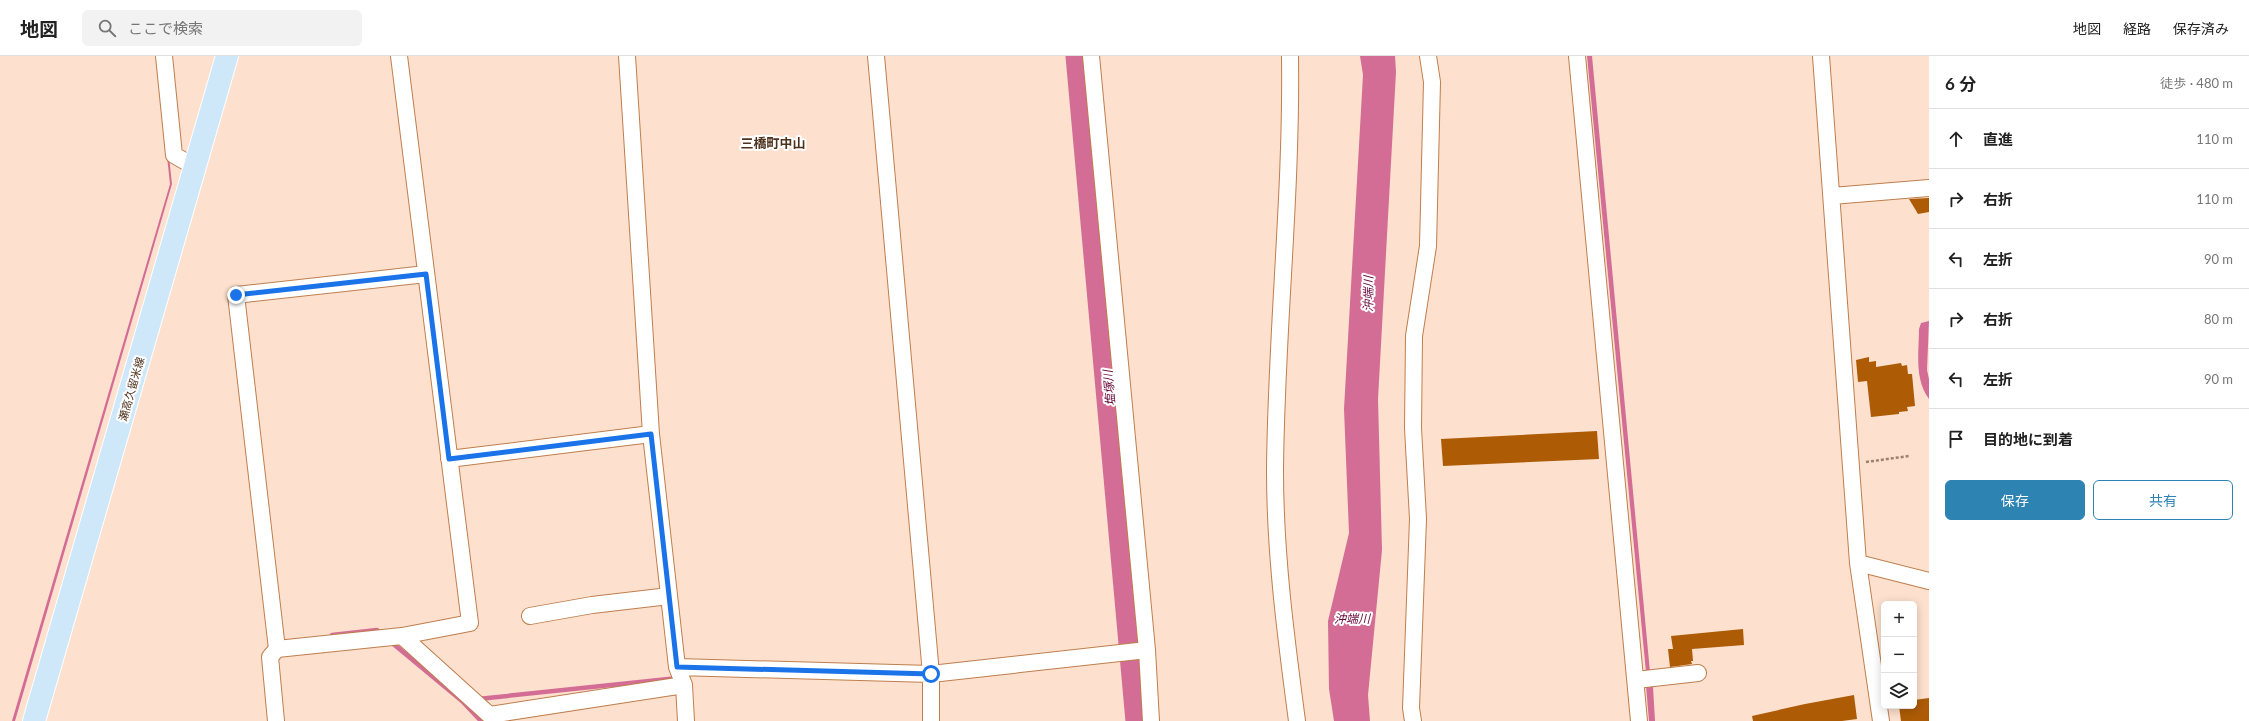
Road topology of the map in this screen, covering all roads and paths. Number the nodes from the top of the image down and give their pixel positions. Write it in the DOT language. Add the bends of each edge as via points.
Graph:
graph roads {
  1 [pos="164,56"];
  2 [pos="227,56"];
  3 [pos="399,56"];
  4 [pos="627,56"];
  5 [pos="876,56"];
  6 [pos="1091,56"];
  7 [pos="1290,56"];
  8 [pos="1428,56"];
  9 [pos="1577,56"];
  10 [pos="1821,56"];
  11 [pos="196,167"];
  12 [pos="1929,188"];
  13 [pos="1832,196"];
  14 [pos="426,274"];
  15 [pos="651,434"];
  16 [pos="1909,456"];
  17 [pos="449,459"];
  18 [pos="1852,463"];
  19 [pos="1858,563"];
  20 [pos="1929,580"];
  21 [pos="669,596"];
  22 [pos="530,616"];
  23 [pos="402,636"];
  24 [pos="277,649"];
  25 [pos="1147,650"];
  26 [pos="677,667"];
  27 [pos="931,674"];
  28 [pos="1698,674"];
  29 [pos="1636,680"];
  30 [pos="684,685"];
  31 [pos="493,718"];
  32 [pos="34,721"];
  33 [pos="276,721"];
  34 [pos="686,721"];
  35 [pos="931,721"];
  36 [pos="1151,721"];
  37 [pos="1297,721"];
  38 [pos="1413,721"];
  39 [pos="1639,721"];
  40 [pos="1881,721"];
  1 -- 11 [label="street" via="174,155"];
  2 -- 11 [label="main road, 瀬高久留米線"];
  3 -- 14 [label="street"];
  4 -- 15 [label="street"];
  5 -- 27 [label="street"];
  6 -- 25 [label="street"];
  7 -- 37 [label="street" via="1275,472 1279,574"];
  8 -- 38 [label="street" via="1432,82 1428,246 1414,336 1413,428 1418,519 1411,708"];
  9 -- 29 [label="street"];
  10 -- 13 [label="street"];
  11 -- 32 [label="main road, 瀬高久留米線"];
  12 -- 13 [label="street"];
  13 -- 18 [label="street"];
  14 -- 17 [label="street"];
  14 -- 24 [label="street" via="236,295"];
  15 -- 17 [label="street"];
  15 -- 21 [label="street"];
  16 -- 18 [label="path"];
  17 -- 23 [label="street" via="470,623"];
  18 -- 19 [label="street"];
  19 -- 20 [label="street"];
  19 -- 40 [label="street"];
  21 -- 22 [label="street" via="592,605"];
  21 -- 26 [label="street"];
  23 -- 24 [label="street"];
  23 -- 31 [label="street"];
  24 -- 33 [label="street" via="270,657"];
  25 -- 27 [label="street"];
  25 -- 36 [label="street"];
  26 -- 27 [label="street"];
  26 -- 30 [label="street"];
  27 -- 35 [label="street"];
  28 -- 29 [label="street"];
  29 -- 39 [label="street"];
  30 -- 31 [label="street"];
  30 -- 34 [label="street"];
}
